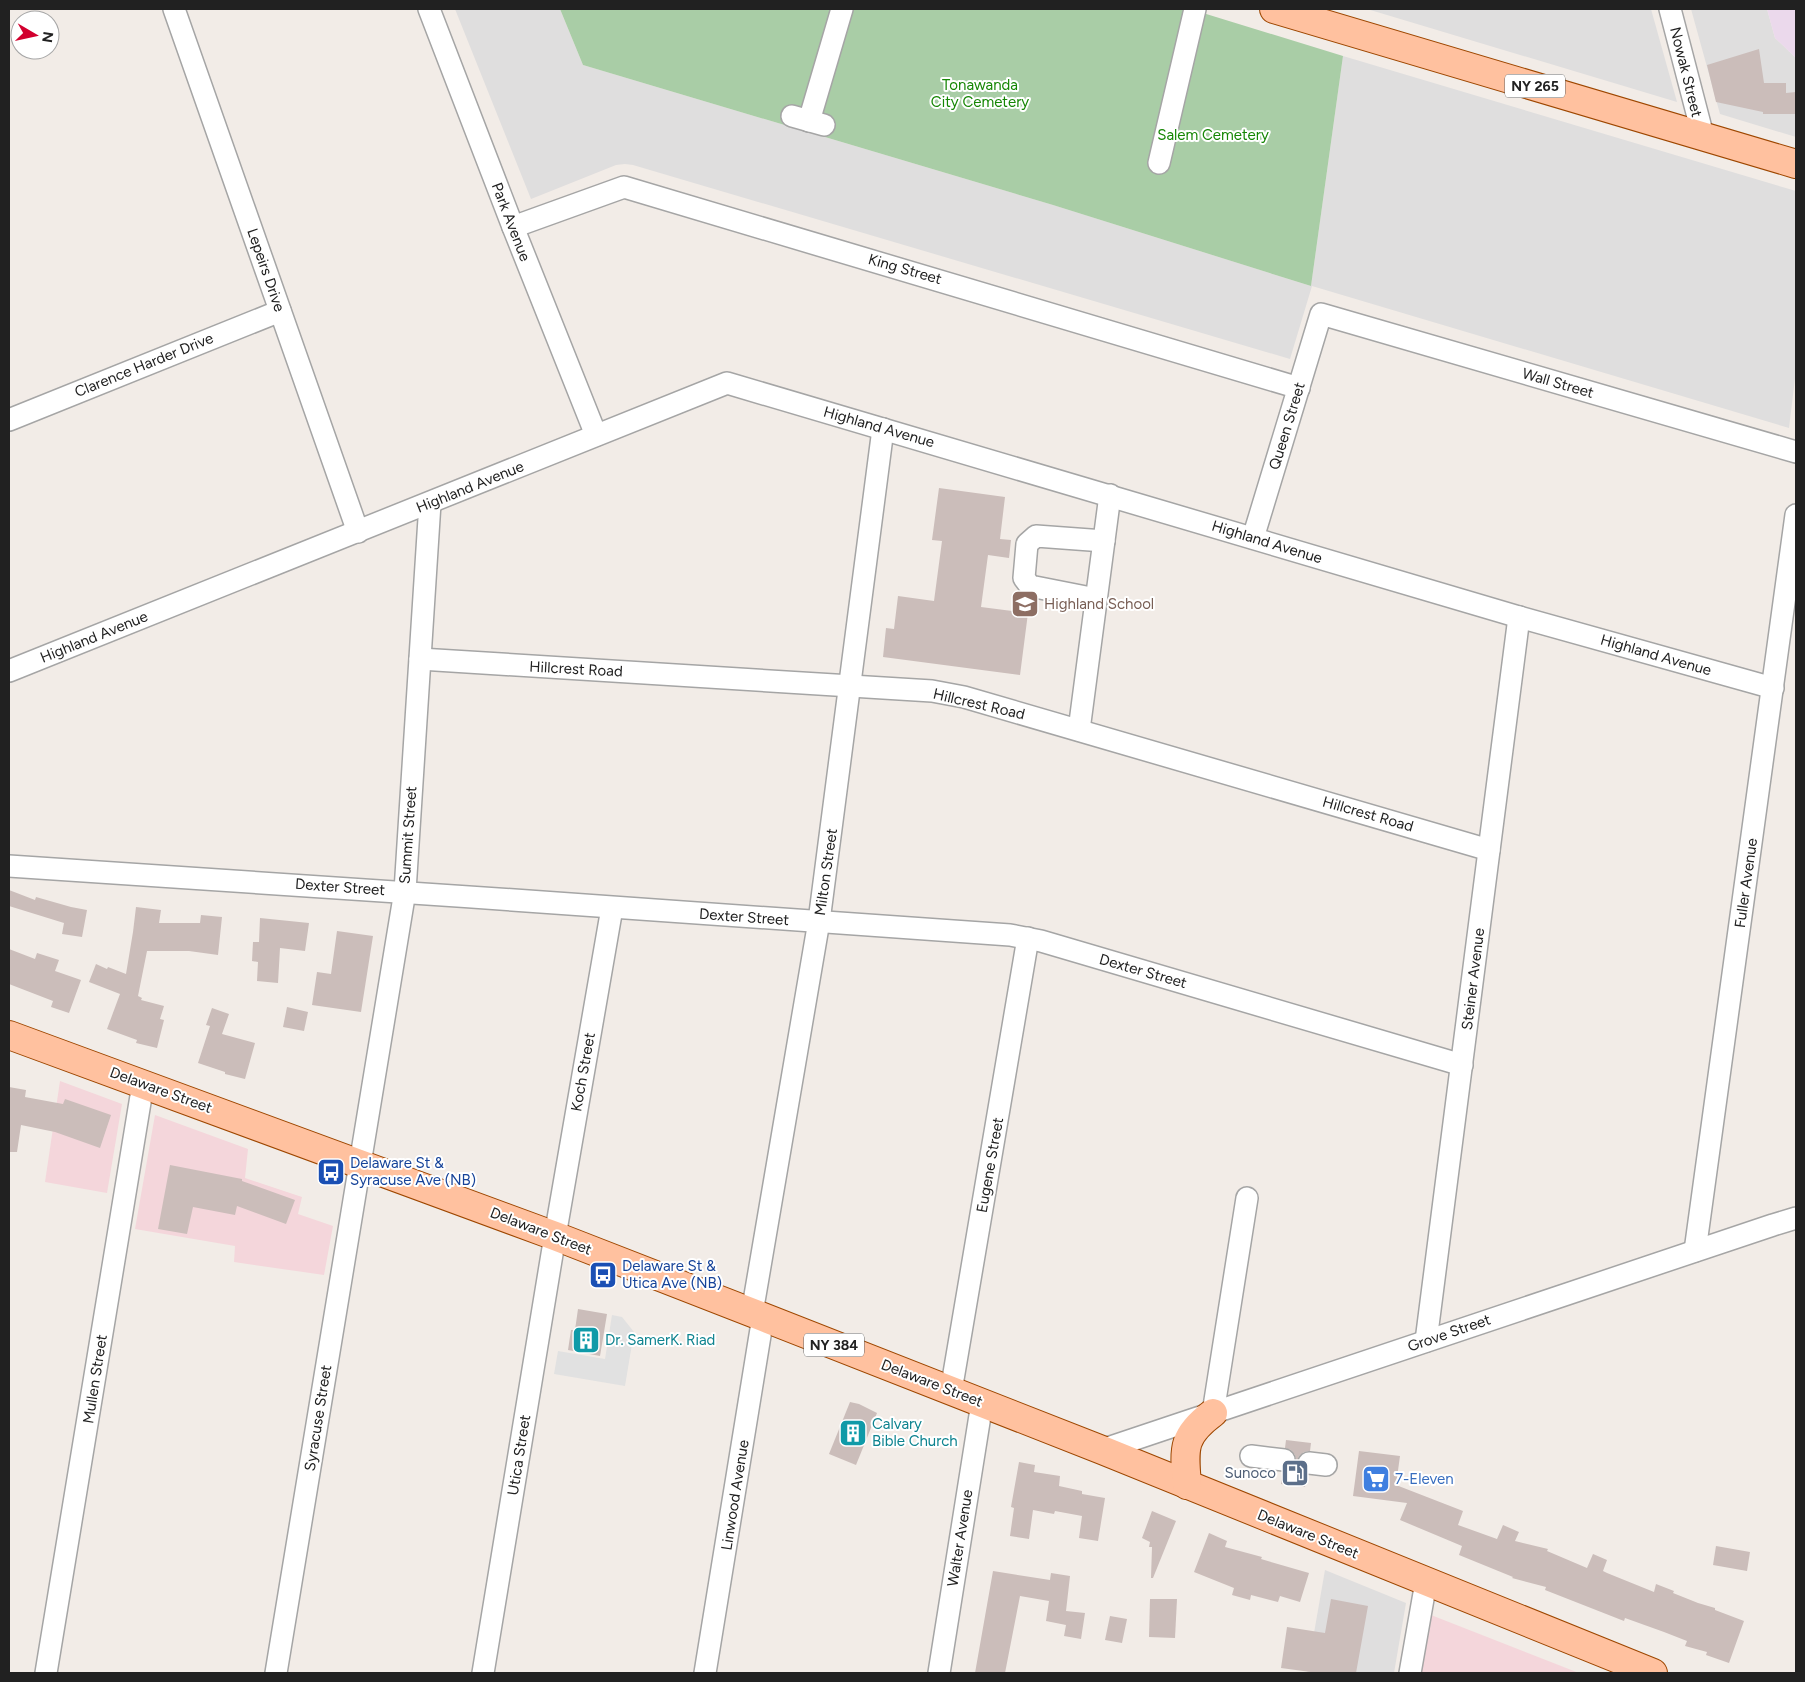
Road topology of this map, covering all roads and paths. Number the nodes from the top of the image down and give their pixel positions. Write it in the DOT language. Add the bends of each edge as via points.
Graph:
graph roads {
  1 [pos="174,9"];
  2 [pos="429,9"];
  3 [pos="842,9"];
  4 [pos="1195,9"];
  5 [pos="1274,9"];
  6 [pos="1670,9"];
  7 [pos="808,121"];
  8 [pos="1703,136"];
  9 [pos="1159,163"];
  10 [pos="1796,164"];
  11 [pos="513,227"];
  12 [pos="280,311"];
  13 [pos="1321,314"];
  14 [pos="1299,388"];
  15 [pos="9,420"];
  16 [pos="883,429"];
  17 [pos="596,435"];
  18 [pos="1796,452"];
  19 [pos="1110,495"];
  20 [pos="430,503"];
  21 [pos="1796,515"];
  22 [pos="358,532"];
  23 [pos="1254,538"];
  24 [pos="1104,541"];
  25 [pos="1096,599"];
  26 [pos="1519,617"];
  27 [pos="420,660"];
  28 [pos="9,671"];
  29 [pos="851,686"];
  30 [pos="1773,688"];
  31 [pos="1079,730"];
  32 [pos="1489,850"];
  33 [pos="9,866"];
  34 [pos="404,891"];
  35 [pos="612,908"];
  36 [pos="819,922"];
  37 [pos="1028,938"];
  38 [pos="9,1034"];
  39 [pos="1462,1065"];
  40 [pos="143,1084"];
  41 [pos="360,1163"];
  42 [pos="1247,1198"];
  43 [pos="1796,1218"];
  44 [pos="555,1236"];
  45 [pos="1696,1251"];
  46 [pos="758,1315"];
  47 [pos="1426,1341"];
  48 [pos="951,1391"];
  49 [pos="982,1403"];
  50 [pos="1213,1412"];
  51 [pos="1102,1450"];
  52 [pos="1251,1456"];
  53 [pos="1284,1460"];
  54 [pos="1187,1485"];
  55 [pos="1426,1582"];
  56 [pos="46,1673"];
  57 [pos="276,1673"];
  58 [pos="483,1673"];
  59 [pos="705,1673"];
  60 [pos="939,1673"];
  61 [pos="1410,1673"];
  62 [pos="1653,1673"];
  1 -- 12 [label="street, Lepeirs Drive"];
  2 -- 11 [label="street, Park Avenue"];
  3 -- 7 [label="street"];
  4 -- 9 [label="street"];
  5 -- 8 [label="main road, NY 265"];
  6 -- 8 [label="street, Nowak Street"];
  8 -- 10 [label="main road, NY 265"];
  11 -- 14 [label="street, King Street" via="624,187"];
  11 -- 17 [label="street, Park Avenue"];
  12 -- 15 [label="street, Clarence Harder Drive"];
  12 -- 22 [label="street, Lepeirs Drive"];
  13 -- 14 [label="street, Queen Street"];
  13 -- 18 [label="street, Wall Street"];
  14 -- 23 [label="street, Queen Street"];
  16 -- 17 [label="street, Highland Avenue" via="727,383"];
  16 -- 19 [label="street, Highland Avenue"];
  16 -- 29 [label="street, Milton Street"];
  17 -- 20 [label="street, Highland Avenue"];
  19 -- 23 [label="street, Highland Avenue"];
  19 -- 24 [label="street"];
  20 -- 22 [label="street, Highland Avenue"];
  20 -- 27 [label="street, Summit Street"];
  21 -- 30 [label="street, Fuller Avenue"];
  22 -- 28 [label="street, Highland Avenue"];
  23 -- 26 [label="street, Highland Avenue"];
  24 -- 25 [label="street"];
  24 -- 25 [label="street" via="1036,536 1027,544 1024,578 1030,586"];
  25 -- 31 [label="street"];
  26 -- 30 [label="street, Highland Avenue"];
  26 -- 32 [label="street, Steiner Avenue"];
  27 -- 29 [label="street, Hillcrest Road"];
  27 -- 34 [label="street, Summit Street"];
  29 -- 31 [label="street, Hillcrest Road" via="932,691 964,697"];
  29 -- 36 [label="street, Milton Street"];
  30 -- 45 [label="street, Fuller Avenue"];
  31 -- 32 [label="street, Hillcrest Road"];
  32 -- 39 [label="street, Steiner Avenue"];
  33 -- 34 [label="street, Dexter Street"];
  34 -- 35 [label="street, Dexter Street"];
  34 -- 41 [label="street, Summit Street"];
  35 -- 36 [label="street, Dexter Street"];
  35 -- 44 [label="street, Koch Street"];
  36 -- 37 [label="street, Dexter Street"];
  36 -- 46 [label="street, Milton Street"];
  37 -- 39 [label="street, Dexter Street"];
  37 -- 48 [label="street, Eugene Street"];
  38 -- 40 [label="main road, Delaware Street / NY 384"];
  39 -- 47 [label="street, Steiner Avenue"];
  40 -- 41 [label="main road, Delaware Street / NY 384"];
  40 -- 56 [label="street, Mullen Street"];
  41 -- 44 [label="main road, Delaware Street / NY 384"];
  41 -- 57 [label="street, Syracuse Street"];
  42 -- 50 [label="street"];
  43 -- 45 [label="street, Grove Street"];
  44 -- 46 [label="main road, Delaware Street / NY 384"];
  44 -- 58 [label="street, Utica Street"];
  45 -- 47 [label="street, Grove Street"];
  46 -- 48 [label="main road, Delaware Street / NY 384"];
  46 -- 59 [label="street, Linwood Avenue"];
  47 -- 50 [label="street, Grove Street"];
  48 -- 49 [label="main road, Delaware Street / NY 384"];
  49 -- 51 [label="main road, Delaware Street / NY 384"];
  49 -- 60 [label="street, Walter Avenue"];
  50 -- 51 [label="street, Grove Street"];
  50 -- 54 [label="main road" via="1198,1424 1189,1438 1185,1458"];
  51 -- 54 [label="main road, Delaware Street / NY 384"];
  52 -- 53 [label="street"];
  54 -- 55 [label="main road, Delaware Street / NY 384"];
  55 -- 61 [label="street"];
  55 -- 62 [label="main road, Delaware Street / NY 384"];
}
